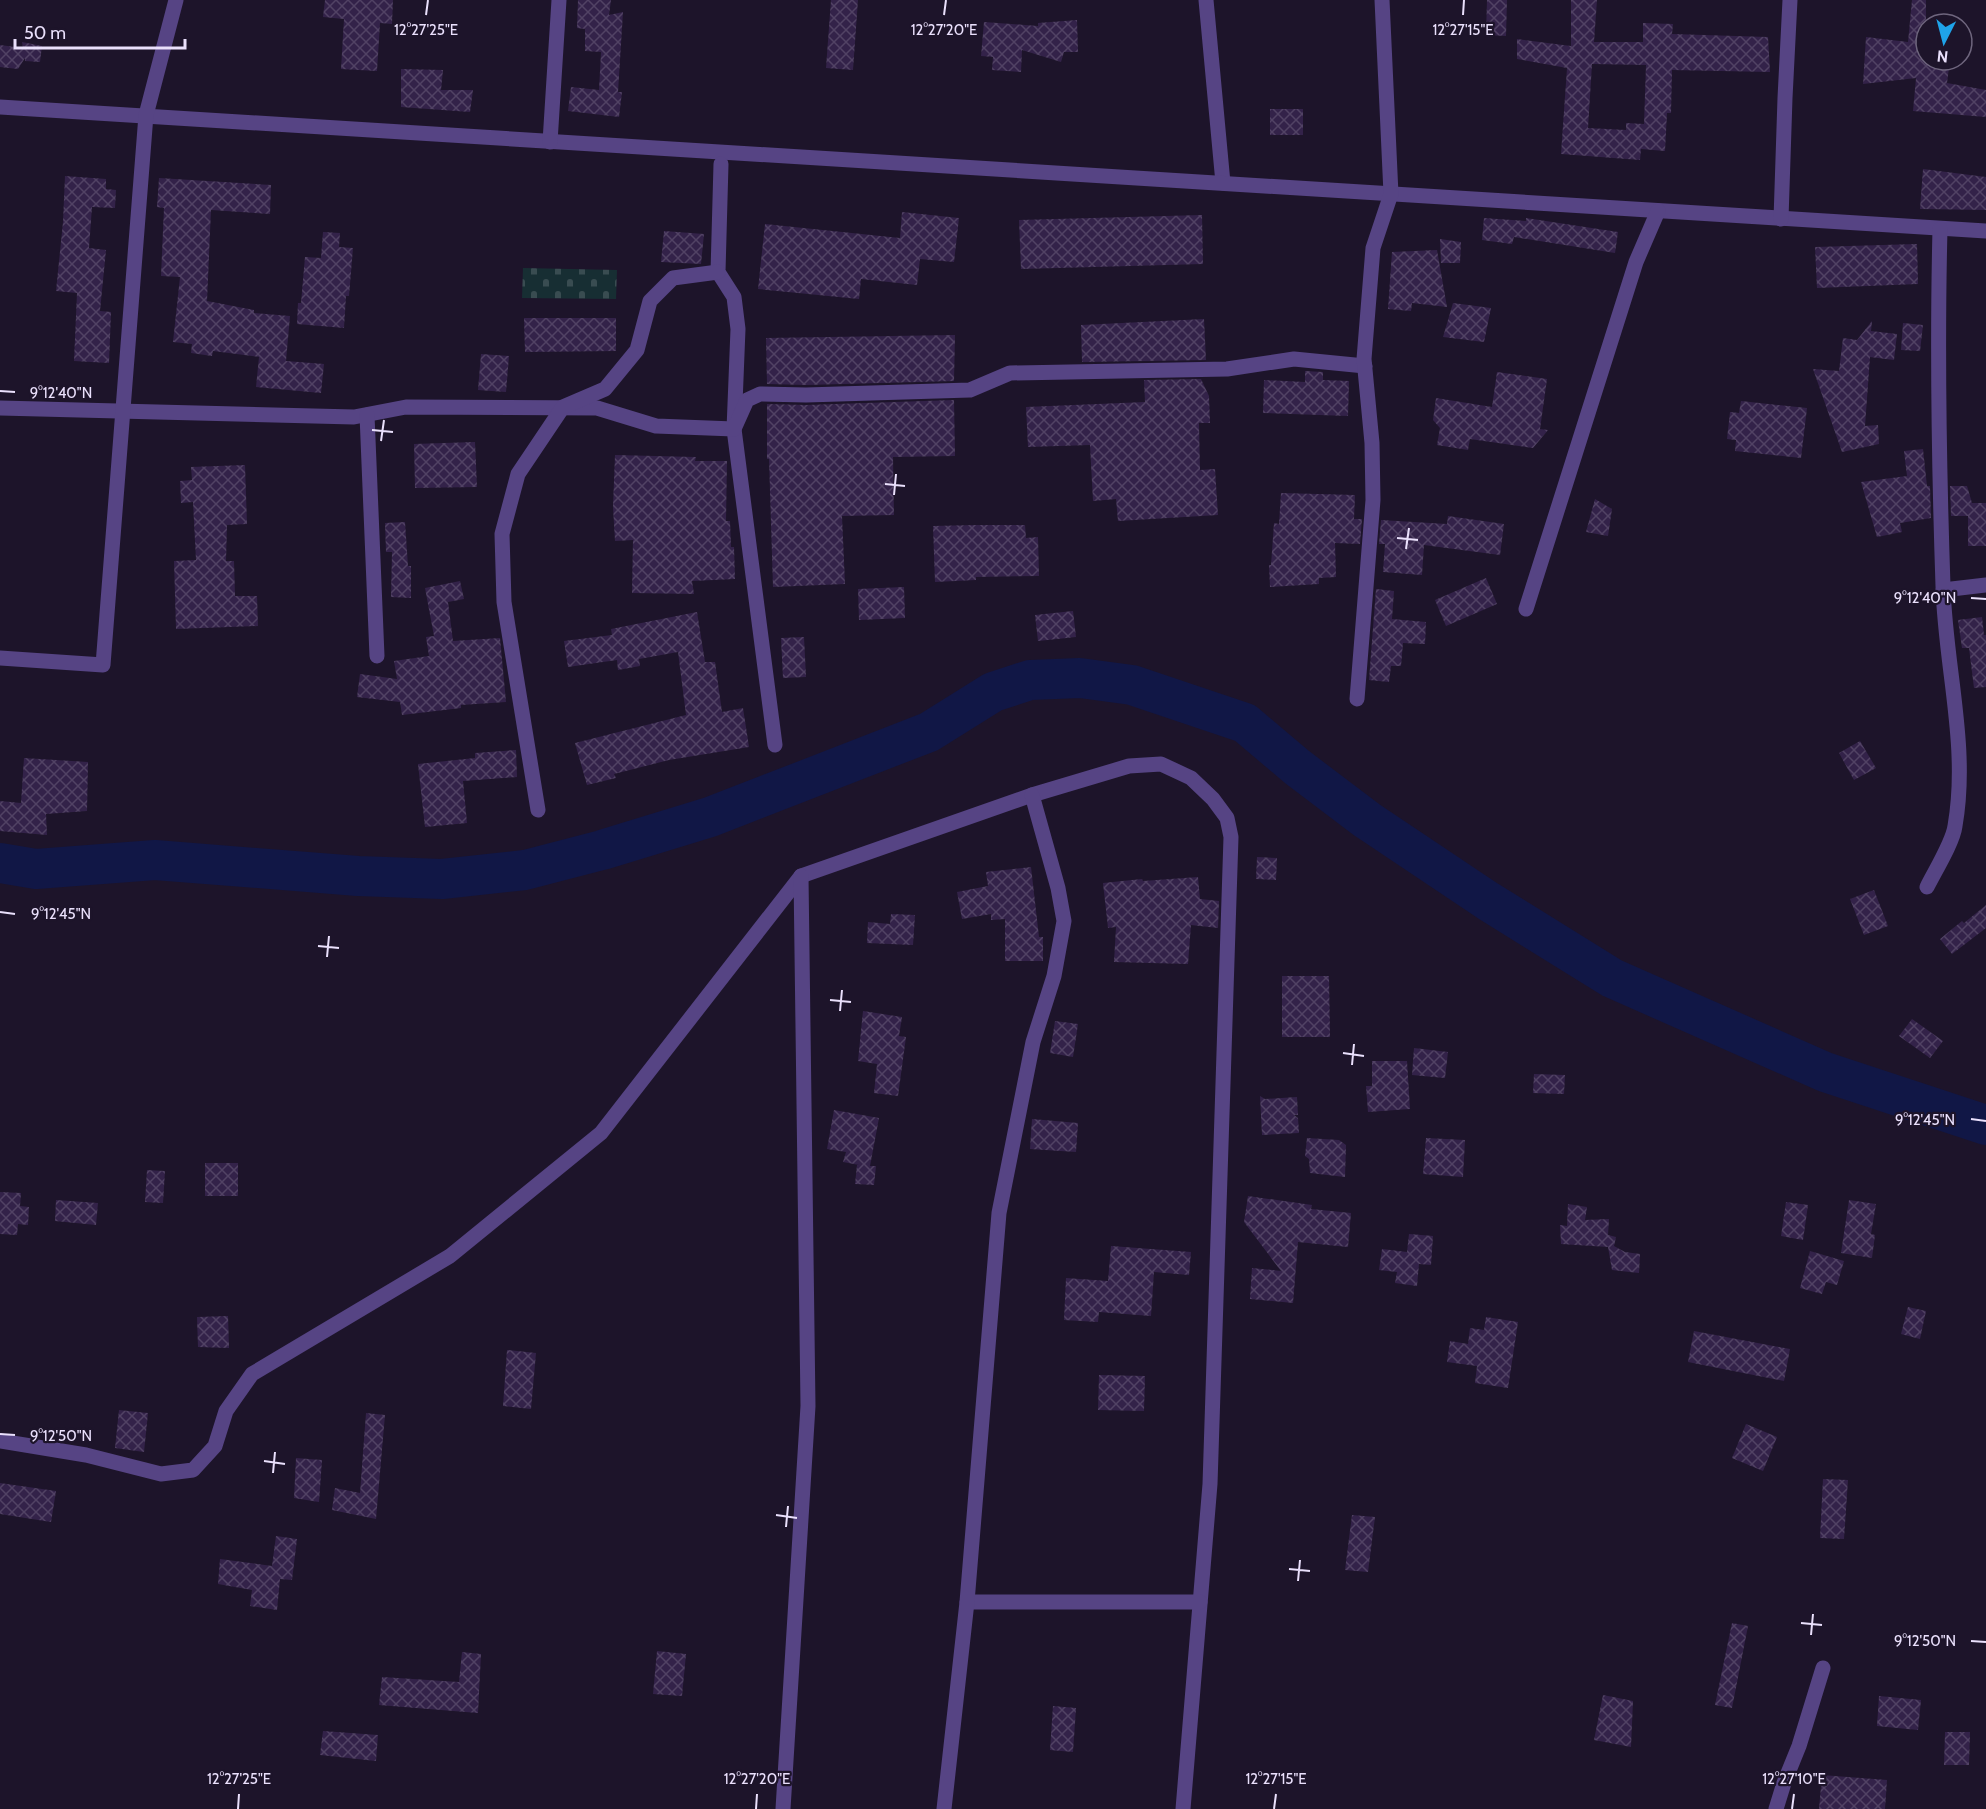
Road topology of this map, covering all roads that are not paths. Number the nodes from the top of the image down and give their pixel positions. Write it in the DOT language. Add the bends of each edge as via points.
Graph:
graph roads {
  1 [pos="176,0"];
  2 [pos="559,0"];
  3 [pos="1206,0"];
  4 [pos="1382,0"];
  5 [pos="1790,0"];
  6 [pos="0,107"];
  7 [pos="146,115"];
  8 [pos="550,142"];
  9 [pos="721,164"];
  10 [pos="1223,183"];
  11 [pos="1391,194"];
  12 [pos="1658,211"];
  13 [pos="1781,219"];
  14 [pos="1940,228"];
  15 [pos="1986,231"];
  16 [pos="718,272"];
  17 [pos="1365,366"];
  18 [pos="563,407"];
  19 [pos="0,408"];
  20 [pos="123,412"];
  21 [pos="366,415"];
  22 [pos="734,429"];
  23 [pos="1986,585"];
  24 [pos="1943,590"];
  25 [pos="1526,609"];
  26 [pos="377,656"];
  27 [pos="0,658"];
  28 [pos="1357,699"];
  29 [pos="775,745"];
  30 [pos="1032,795"];
  31 [pos="538,810"];
  32 [pos="801,876"];
  33 [pos="1927,887"];
  34 [pos="0,1441"];
  35 [pos="967,1602"];
  36 [pos="1200,1602"];
  37 [pos="1822,1668"];
  38 [pos="783,1809"];
  39 [pos="944,1809"];
  40 [pos="1183,1809"];
  41 [pos="1776,1809"];
  1 -- 7 [label="street"];
  2 -- 8 [label="street"];
  3 -- 10 [label="street"];
  4 -- 11 [label="street"];
  5 -- 13 [label="street"];
  6 -- 7 [label="street"];
  7 -- 8 [label="street"];
  7 -- 20 [label="street"];
  8 -- 10 [label="street"];
  9 -- 16 [label="street"];
  10 -- 11 [label="street"];
  11 -- 12 [label="street"];
  11 -- 17 [label="street" via="1373,248"];
  12 -- 13 [label="street"];
  12 -- 25 [label="street" via="1636,262"];
  13 -- 14 [label="street"];
  14 -- 15 [label="street"];
  14 -- 24 [label="street"];
  16 -- 18 [label="street" via="673,278 650,301 637,350 605,389"];
  16 -- 22 [label="street" via="734,297 738,329"];
  17 -- 22 [label="street" via="1294,359 1227,369 1010,373 970,390 760,394 747,400"];
  17 -- 28 [label="street" via="1373,500"];
  18 -- 21 [label="street" via="406,407"];
  18 -- 22 [label="street" via="597,408 656,426"];
  18 -- 31 [label="street" via="518,474 502,534 504,602"];
  19 -- 20 [label="street"];
  20 -- 21 [label="street"];
  20 -- 27 [label="street" via="103,665"];
  21 -- 26 [label="street"];
  22 -- 29 [label="street"];
  23 -- 24 [label="street"];
  24 -- 33 [label="street" via="1959,779 1955,828"];
  30 -- 32 [label="street"];
  30 -- 35 [label="street" via="1064,921 1054,976 1033,1042 999,1212"];
  30 -- 36 [label="street" via="1130,766 1161,764 1191,778 1213,799 1227,818 1231,837 1210,1472"];
  32 -- 34 [label="street" via="602,1133 450,1256 252,1374 226,1411 215,1446 193,1470 161,1474 86,1455"];
  32 -- 38 [label="street" via="808,1406"];
  35 -- 36 [label="street"];
  35 -- 39 [label="street"];
  36 -- 40 [label="street"];
  37 -- 41 [label="street"];
}
